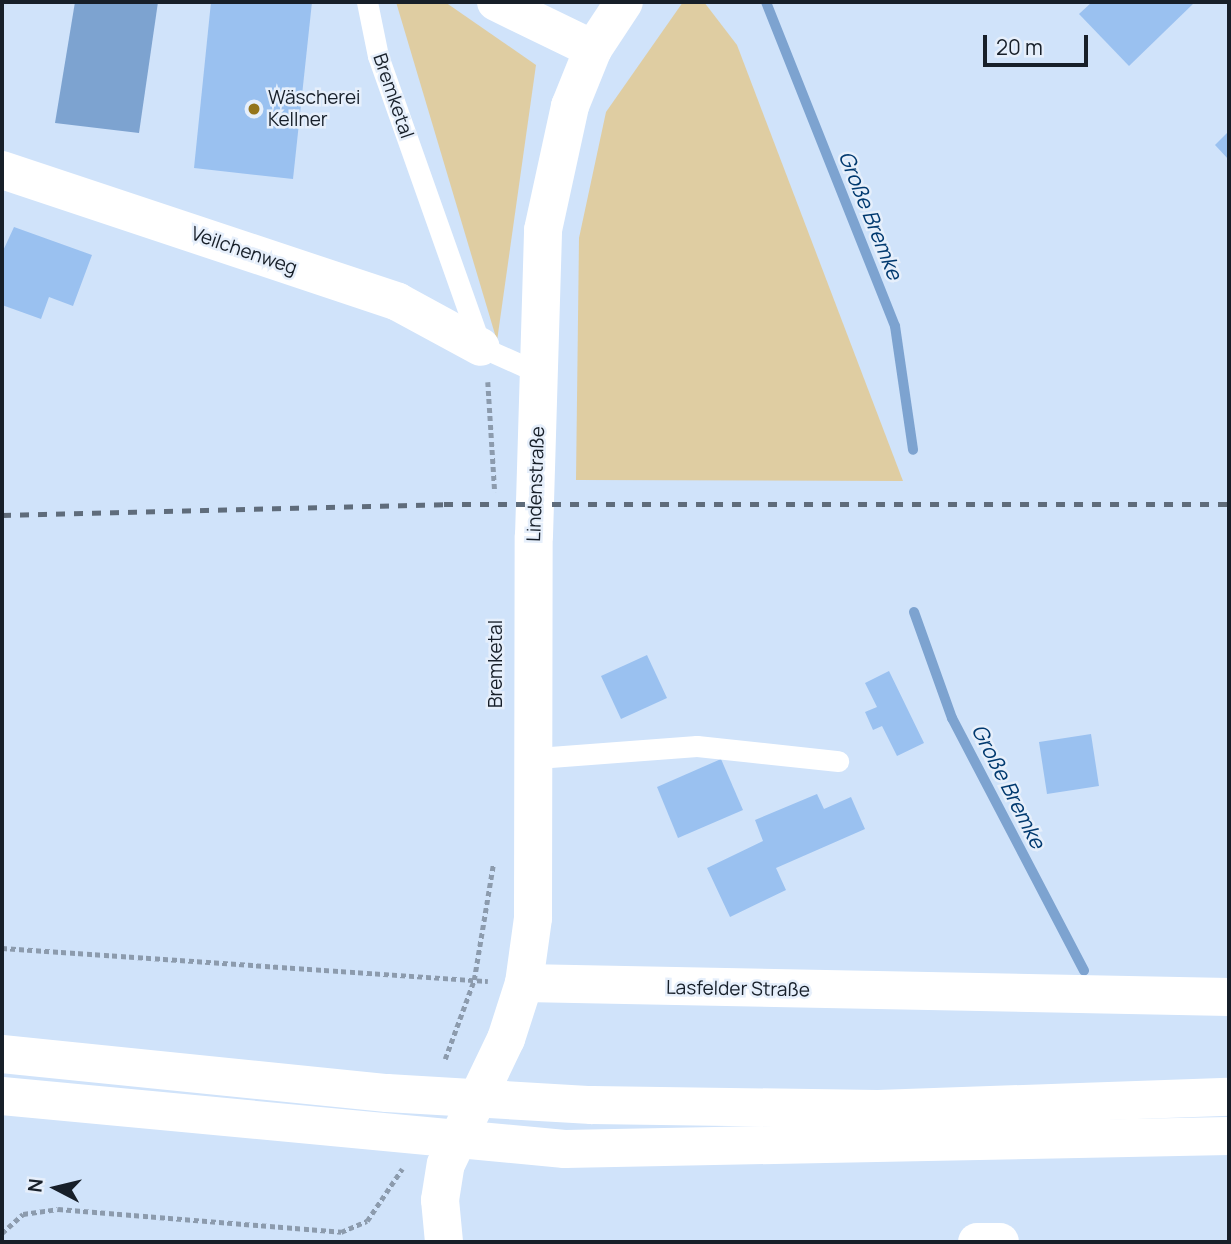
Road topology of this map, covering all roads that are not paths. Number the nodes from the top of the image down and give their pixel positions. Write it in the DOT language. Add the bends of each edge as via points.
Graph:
graph roads {
  1 [pos="367,2"];
  2 [pos="496,2"];
  3 [pos="624,2"];
  4 [pos="593,49"];
  5 [pos="2,170"];
  6 [pos="481,347"];
  7 [pos="539,373"];
  8 [pos="537,758"];
  9 [pos="838,761"];
  10 [pos="524,983"];
  11 [pos="1229,997"];
  12 [pos="2,1054"];
  13 [pos="2,1097"];
  14 [pos="1229,1097"];
  15 [pos="1229,1136"];
  16 [pos="444,1242"];
  17 [pos="977,1242"];
  18 [pos="1000,1242"];
  1 -- 6 [label="lane, Bremketal" via="378,56"];
  2 -- 4 [label="main road"];
  3 -- 4 [label="main road, Lindenstraße"];
  4 -- 7 [label="main road, Lindenstraße" via="554,163 542,230"];
  5 -- 6 [label="main road, Veilchenweg" via="398,302"];
  6 -- 7 [label="lane"];
  7 -- 8 [label="main road, Lindenstraße"];
  8 -- 9 [label="lane" via="697,746"];
  8 -- 10 [label="main road, Lindenstraße" via="533,918"];
  10 -- 11 [label="main road, Lasfelder Straße"];
  10 -- 16 [label="main road" via="506,1039 446,1164 440,1200"];
  12 -- 14 [label="main road" via="387,1093 592,1105 892,1109"];
  13 -- 15 [label="main road" via="565,1149"];
  17 -- 18 [label="main road"];
}
